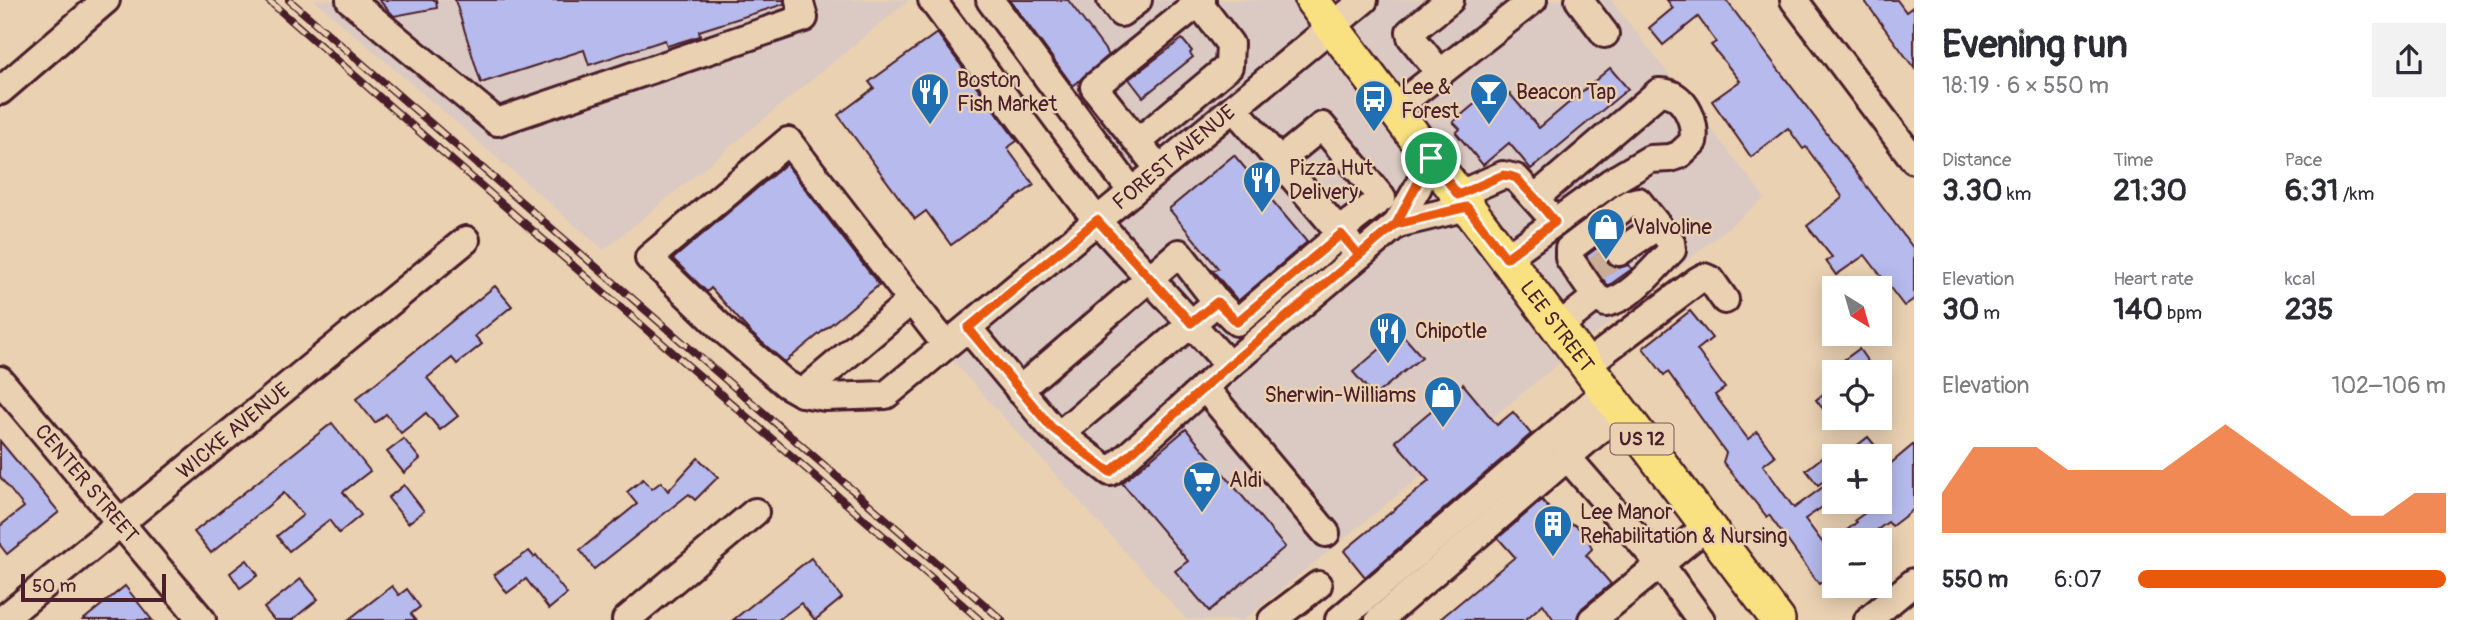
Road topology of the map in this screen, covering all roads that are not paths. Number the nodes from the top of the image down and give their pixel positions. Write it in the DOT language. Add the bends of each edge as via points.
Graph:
graph roads {
  1 [pos="106,0"];
  2 [pos="351,0"];
  3 [pos="799,0"];
  4 [pos="932,0"];
  5 [pos="990,0"];
  6 [pos="1111,0"];
  7 [pos="1139,0"];
  8 [pos="1312,0"];
  9 [pos="1364,0"];
  10 [pos="1450,0"];
  11 [pos="1533,0"];
  12 [pos="1578,0"];
  13 [pos="1794,0"];
  14 [pos="1200,1"];
  15 [pos="1332,27"];
  16 [pos="1605,34"];
  17 [pos="1440,73"];
  18 [pos="0,91"];
  19 [pos="1234,108"];
  20 [pos="1394,109"];
  21 [pos="1138,142"];
  22 [pos="1431,158"];
  23 [pos="1914,160"];
  24 [pos="1279,161"];
  25 [pos="1159,169"];
  26 [pos="1132,192"];
  27 [pos="1535,198"];
  28 [pos="1463,201"];
  29 [pos="1097,220"];
  30 [pos="1555,222"];
  31 [pos="1396,224"];
  32 [pos="1658,226"];
  33 [pos="1340,233"];
  34 [pos="466,240"];
  35 [pos="1619,252"];
  36 [pos="1359,255"];
  37 [pos="1506,258"];
  38 [pos="1149,277"];
  39 [pos="1591,282"];
  40 [pos="912,300"];
  41 [pos="1725,300"];
  42 [pos="1217,302"];
  43 [pos="1191,323"];
  44 [pos="1558,327"];
  45 [pos="968,328"];
  46 [pos="946,345"];
  47 [pos="1586,365"];
  48 [pos="1227,367"];
  49 [pos="0,380"];
  50 [pos="1204,387"];
  51 [pos="1019,390"];
  52 [pos="802,393"];
  53 [pos="1613,401"];
  54 [pos="1060,435"];
  55 [pos="1567,457"];
  56 [pos="755,512"];
  57 [pos="119,522"];
  58 [pos="1707,526"];
  59 [pos="1325,533"];
  60 [pos="1660,565"];
  61 [pos="1914,582"];
  62 [pos="1318,585"];
  63 [pos="2,620"];
  64 [pos="202,620"];
  65 [pos="626,620"];
  66 [pos="1272,620"];
  67 [pos="1339,620"];
  68 [pos="1379,620"];
  69 [pos="1592,620"];
  70 [pos="1701,620"];
  71 [pos="1778,620"];
  72 [pos="1868,620"];
  1 -- 18 [label="street"];
  2 -- 3 [label="street" via="497,122 804,18"];
  4 -- 29 [label="street"];
  5 -- 26 [label="street"];
  6 -- 7 [label="street" via="1121,13"];
  8 -- 15 [label="main road, LEE STREET / US 12"];
  9 -- 15 [label="street, FOREST AVENUE"];
  10 -- 17 [label="street" via="1410,32"];
  11 -- 17 [label="street"];
  12 -- 16 [label="street"];
  13 -- 23 [label="street"];
  14 -- 21 [label="street" via="1230,44 1229,66"];
  14 -- 21 [label="street" via="1094,87"];
  15 -- 19 [label="street, FOREST AVENUE"];
  15 -- 20 [label="main road, LEE STREET / US 12"];
  17 -- 20 [label="street"];
  19 -- 24 [label="street"];
  19 -- 25 [label="street, FOREST AVENUE"];
  20 -- 22 [label="main road, LEE STREET / US 12"];
  21 -- 25 [label="street"];
  22 -- 28 [label="main road, LEE STREET / US 12"];
  22 -- 31 [label="street"];
  24 -- 33 [label="street"];
  24 -- 33 [label="street" via="1322,126 1382,198"];
  25 -- 26 [label="street, FOREST AVENUE"];
  26 -- 29 [label="street, FOREST AVENUE"];
  27 -- 28 [label="street" via="1516,178 1503,175"];
  27 -- 30 [label="street"];
  27 -- 30 [label="street" via="1659,92 1674,95 1688,111 1695,132 1686,149 1671,158 1650,159"];
  28 -- 31 [label="street"];
  28 -- 37 [label="main road, LEE STREET / US 12"];
  29 -- 38 [label="street"];
  29 -- 45 [label="street, FOREST AVENUE"];
  30 -- 37 [label="street"];
  31 -- 36 [label="street"];
  32 -- 35 [label="street"];
  32 -- 39 [label="street" via="1672,250 1646,277 1606,303"];
  32 -- 39 [label="street" via="1638,201 1630,203 1569,249 1569,258"];
  33 -- 36 [label="street"];
  33 -- 42 [label="street" via="1237,322"];
  34 -- 57 [label="street, WICKE AVENUE"];
  36 -- 48 [label="street"];
  37 -- 44 [label="main road, LEE STREET / US 12"];
  38 -- 42 [label="street" via="1179,253"];
  38 -- 43 [label="street"];
  38 -- 51 [label="street"];
  39 -- 44 [label="street"];
  40 -- 46 [label="street"];
  40 -- 52 [label="street"];
  40 -- 52 [label="street" via="788,141 649,258 766,369"];
  41 -- 47 [label="street" via="1712,280 1704,277"];
  42 -- 43 [label="street"];
  43 -- 48 [label="street"];
  43 -- 54 [label="street"];
  44 -- 47 [label="main road, LEE STREET / US 12"];
  45 -- 46 [label="street, FOREST AVENUE"];
  45 -- 51 [label="street"];
  46 -- 52 [label="street, FOREST AVENUE" via="886,395"];
  47 -- 53 [label="main road, LEE STREET / US 12"];
  48 -- 50 [label="street"];
  49 -- 57 [label="street, CENTER STREET"];
  50 -- 54 [label="street" via="1110,472"];
  50 -- 59 [label="street"];
  51 -- 54 [label="street"];
  53 -- 55 [label="street"];
  53 -- 58 [label="main road, LEE STREET / US 12"];
  53 -- 67 [label="street"];
  55 -- 60 [label="street"];
  55 -- 68 [label="street"];
  56 -- 65 [label="street"];
  57 -- 63 [label="street, WICKE AVENUE"];
  57 -- 64 [label="street, CENTER STREET"];
  58 -- 60 [label="street"];
  58 -- 71 [label="main road, LEE STREET / US 12"];
  60 -- 69 [label="street"];
  60 -- 70 [label="street"];
  61 -- 72 [label="street"];
  62 -- 66 [label="street"];
}
